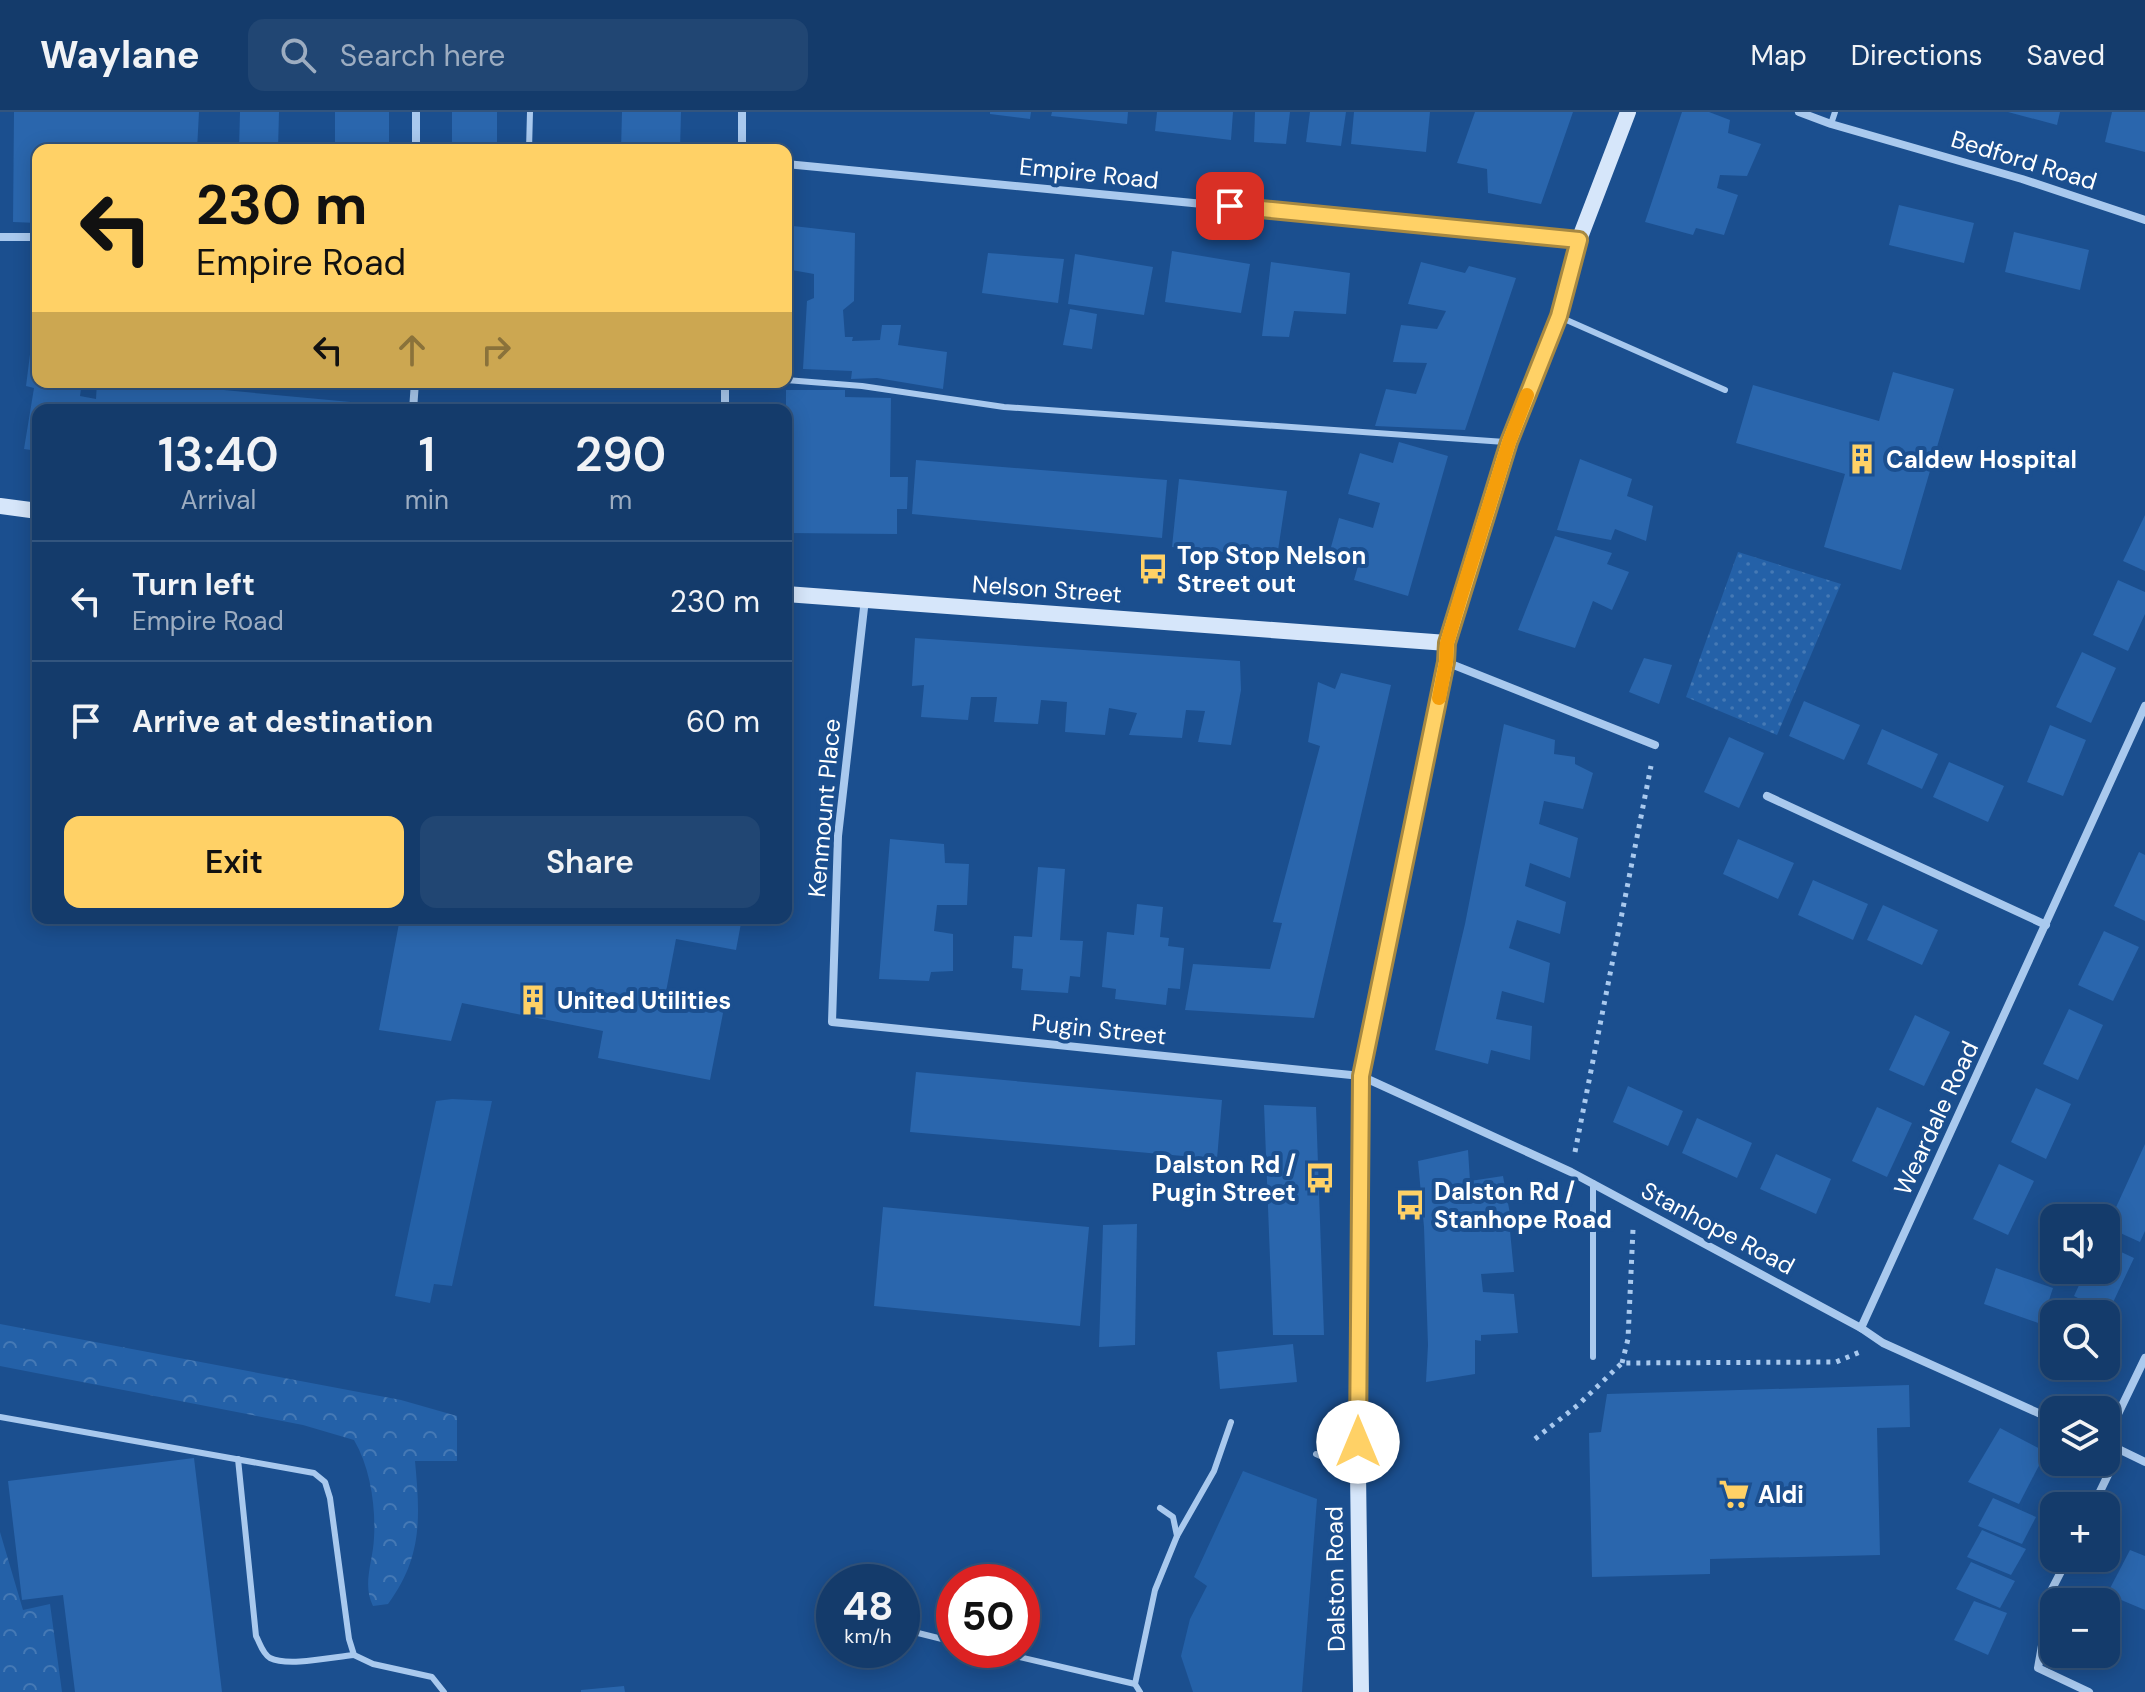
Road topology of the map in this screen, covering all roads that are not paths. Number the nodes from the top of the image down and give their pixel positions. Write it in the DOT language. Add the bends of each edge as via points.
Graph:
graph roads {
  1 [pos="416,112"];
  2 [pos="530,112"];
  3 [pos="742,112"];
  4 [pos="1628,112"];
  5 [pos="1799,112"];
  6 [pos="1835,112"];
  7 [pos="1831,124"];
  8 [pos="416,144"];
  9 [pos="529,144"];
  10 [pos="742,144"];
  11 [pos="792,165"];
  12 [pos="2145,220"];
  13 [pos="0,237"];
  14 [pos="32,237"];
  15 [pos="1579,240"];
  16 [pos="1559,316"];
  17 [pos="792,380"];
  18 [pos="1725,390"];
  19 [pos="1509,442"];
  20 [pos="0,506"];
  21 [pos="32,510"];
  22 [pos="792,594"];
  23 [pos="865,599"];
  24 [pos="1447,643"];
  25 [pos="1446,662"];
  26 [pos="2144,713"];
  27 [pos="1655,745"];
  28 [pos="1767,796"];
  29 [pos="2046,925"];
  30 [pos="832,1022"];
  31 [pos="1361,1076"];
  32 [pos="1593,1183"];
  33 [pos="1861,1328"];
  34 [pos="1593,1357"];
  35 [pos="2145,1358"];
  36 [pos="2120,1411"];
  37 [pos="2040,1414"];
  38 [pos="0,1417"];
  39 [pos="1231,1422"];
  40 [pos="2120,1450"];
  41 [pos="1316,1454"];
  42 [pos="238,1459"];
  43 [pos="2145,1462"];
  44 [pos="1358,1473"];
  45 [pos="1160,1508"];
  46 [pos="1177,1536"];
  47 [pos="2061,1572"];
  48 [pos="354,1655"];
  49 [pos="1040,1662"];
  50 [pos="1135,1684"];
  51 [pos="444,1692"];
  52 [pos="1140,1692"];
  53 [pos="1361,1692"];
  54 [pos="2089,1692"];
  1 -- 8 [label="street"];
  2 -- 9 [label="lane"];
  3 -- 10 [label="street"];
  4 -- 15 [label="main road, Dalston Road"];
  5 -- 7 [label="street, Bedford Road"];
  6 -- 7 [label="lane"];
  7 -- 12 [label="street, Bedford Road"];
  11 -- 15 [label="street, Empire Road"];
  13 -- 14 [label="street"];
  15 -- 16 [label="main road, Dalston Road"];
  16 -- 18 [label="lane"];
  16 -- 19 [label="main road, Dalston Road"];
  17 -- 19 [label="lane" via="1004,407"];
  19 -- 24 [label="main road, Dalston Road"];
  20 -- 21 [label="main road"];
  22 -- 23 [label="main road, Nelson Street"];
  23 -- 24 [label="main road, Nelson Street"];
  23 -- 30 [label="street, Kenmount Place" via="838,836"];
  24 -- 25 [label="main road, Dalston Road"];
  25 -- 27 [label="street"];
  25 -- 31 [label="main road, Dalston Road"];
  26 -- 29 [label="street, Weardale Road"];
  28 -- 29 [label="street"];
  29 -- 33 [label="street, Weardale Road"];
  30 -- 31 [label="street, Pugin Street"];
  31 -- 32 [label="street, Stanhope Road"];
  31 -- 44 [label="main road, Dalston Road"];
  32 -- 33 [label="street, Stanhope Road"];
  32 -- 34 [label="lane"];
  33 -- 37 [label="street, Stanhope Road" via="1883,1343"];
  35 -- 36 [label="street"];
  38 -- 42 [label="lane"];
  39 -- 46 [label="lane" via="1214,1471"];
  40 -- 43 [label="street"];
  41 -- 44 [label="lane"];
  42 -- 48 [label="lane" via="314,1473 325,1482"];
  42 -- 48 [label="lane" via="256,1636 264,1652 287,1661"];
  44 -- 53 [label="main road, Dalston Road"];
  45 -- 46 [label="lane" via="1173,1517"];
  46 -- 50 [label="lane" via="1155,1590"];
  47 -- 54 [label="street" via="2052,1589 2038,1668"];
  48 -- 51 [label="lane" via="432,1677"];
  49 -- 50 [label="lane"];
  50 -- 52 [label="lane"];
}
